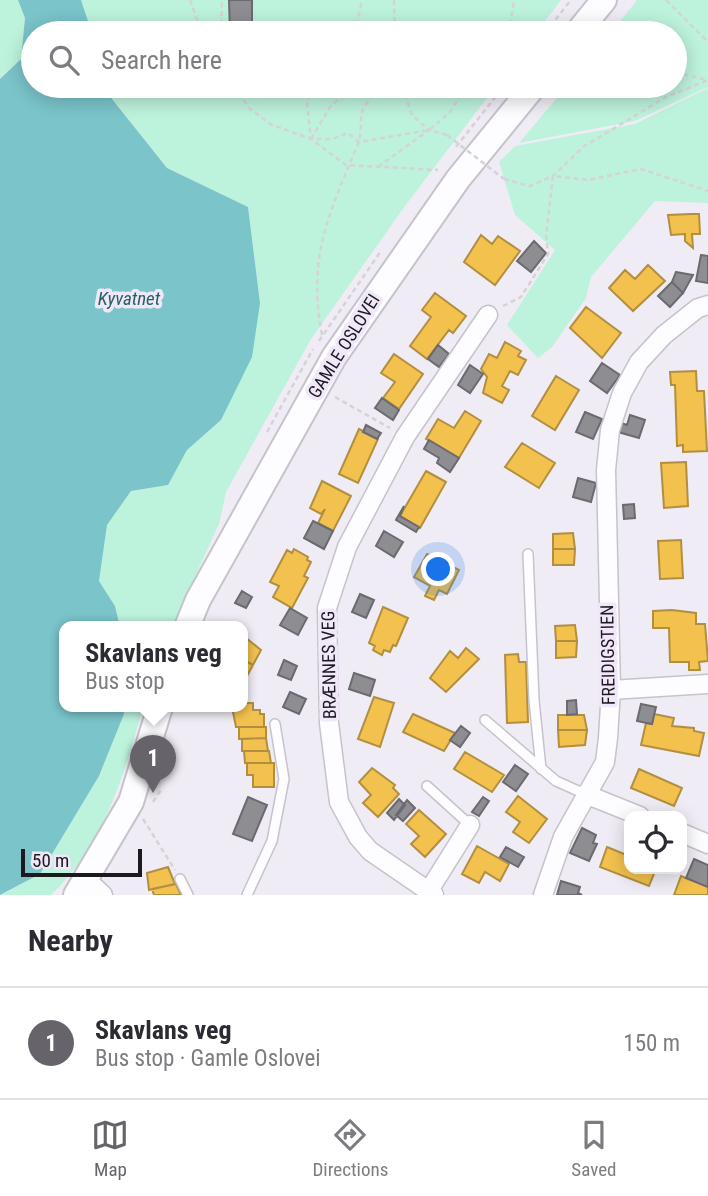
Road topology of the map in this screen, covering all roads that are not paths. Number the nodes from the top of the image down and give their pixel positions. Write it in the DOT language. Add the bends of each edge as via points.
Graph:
graph roads {
  1 [pos="604,0"];
  2 [pos="587,21"];
  3 [pos="524,98"];
  4 [pos="708,305"];
  5 [pos="488,315"];
  6 [pos="528,554"];
  7 [pos="189,621"];
  8 [pos="708,684"];
  9 [pos="611,690"];
  10 [pos="158,712"];
  11 [pos="485,720"];
  12 [pos="275,724"];
  13 [pos="541,769"];
  14 [pos="426,786"];
  15 [pos="585,794"];
  16 [pos="628,811"];
  17 [pos="470,825"];
  18 [pos="687,835"];
  19 [pos="708,844"];
  20 [pos="180,879"];
  21 [pos="89,890"];
  22 [pos="431,893"];
  23 [pos="188,895"];
  24 [pos="247,895"];
  25 [pos="543,895"];
  1 -- 2 [label="street"];
  3 -- 7 [label="street, GAMLE OSLOVEI" via="458,178 334,356"];
  4 -- 9 [label="street, FREIDIGSTIEN" via="664,335 639,362 610,430 606,470"];
  5 -- 22 [label="street, BRÆNNES VEG" via="405,437 347,547 327,608 329,723 337,791 345,816 370,851"];
  6 -- 13 [label="lane"];
  8 -- 9 [label="street"];
  9 -- 15 [label="street, FREIDIGSTIEN" via="604,762"];
  10 -- 21 [label="street" via="131,802"];
  11 -- 13 [label="lane"];
  12 -- 24 [label="lane" via="284,779 272,841"];
  13 -- 15 [label="lane"];
  14 -- 17 [label="lane, BRÆNNES VEG"];
  15 -- 16 [label="street"];
  15 -- 25 [label="street, FREIDIGSTIEN" via="563,837"];
  17 -- 22 [label="street, BRÆNNES VEG"];
  18 -- 19 [label="street"];
  20 -- 23 [label="lane"];
}
